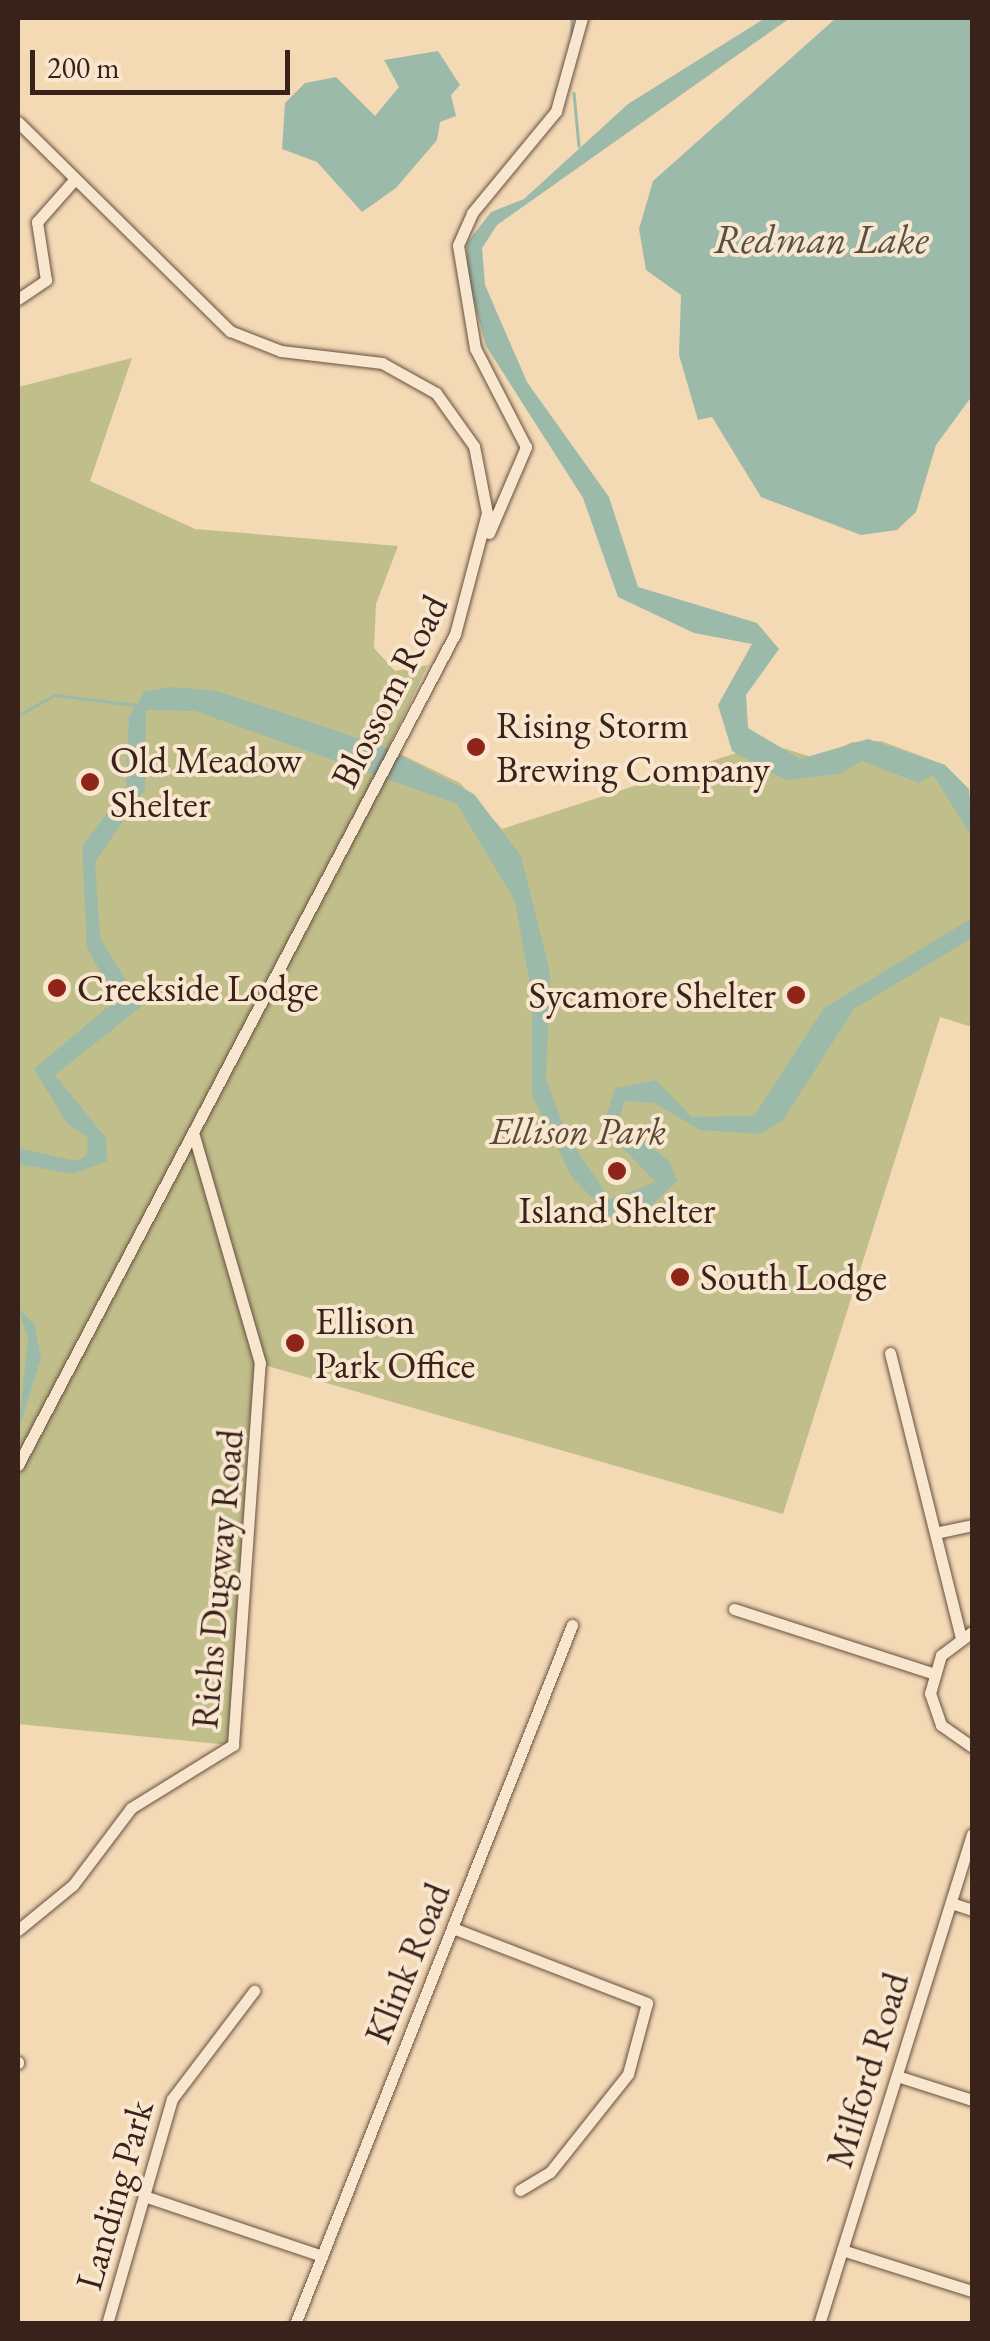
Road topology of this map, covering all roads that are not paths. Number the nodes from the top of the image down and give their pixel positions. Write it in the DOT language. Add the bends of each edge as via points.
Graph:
graph roads {
  1 [pos="582,18"];
  2 [pos="18,122"];
  3 [pos="74,180"];
  4 [pos="18,299"];
  5 [pos="486,537"];
  6 [pos="194,1136"];
  7 [pos="890,1353"];
  8 [pos="18,1465"];
  9 [pos="972,1525"];
  10 [pos="935,1533"];
  11 [pos="734,1609"];
  12 [pos="572,1625"];
  13 [pos="967,1634"];
  14 [pos="932,1673"];
  15 [pos="972,1748"];
  16 [pos="972,1834"];
  17 [pos="951,1904"];
  18 [pos="972,1910"];
  19 [pos="454,1928"];
  20 [pos="18,1930"];
  21 [pos="254,1991"];
  22 [pos="897,2076"];
  23 [pos="972,2100"];
  24 [pos="520,2190"];
  25 [pos="144,2196"];
  26 [pos="842,2250"];
  27 [pos="322,2256"];
  28 [pos="972,2292"];
  29 [pos="107,2324"];
  30 [pos="295,2324"];
  31 [pos="820,2324"];
  1 -- 5 [label="street" via="556,111 472,212 458,246 475,348 526,447"];
  2 -- 3 [label="street, Blossom Road"];
  3 -- 4 [label="street" via="37,222 46,280"];
  3 -- 5 [label="street, Blossom Road" via="230,331 281,350 382,363 436,393 483,471"];
  5 -- 6 [label="street, Blossom Road" via="465,611"];
  6 -- 8 [label="street, Blossom Road"];
  6 -- 20 [label="street, Richs Dugway Road" via="260,1363 233,1746 130,1808 73,1885"];
  7 -- 10 [label="street"];
  9 -- 10 [label="street"];
  10 -- 13 [label="street"];
  11 -- 14 [label="street"];
  12 -- 19 [label="street, Klink Road"];
  13 -- 14 [label="street"];
  14 -- 15 [label="street" via="935,1716"];
  16 -- 17 [label="street, Milford Road"];
  17 -- 18 [label="street"];
  17 -- 22 [label="street, Milford Road"];
  19 -- 24 [label="street" via="648,2006 628,2074 550,2172"];
  19 -- 27 [label="street, Klink Road"];
  21 -- 25 [label="street, Landing Park" via="177,2089"];
  22 -- 23 [label="street"];
  22 -- 26 [label="street, Milford Road"];
  25 -- 27 [label="street"];
  25 -- 29 [label="street, Landing Park"];
  26 -- 28 [label="street"];
  26 -- 31 [label="street, Milford Road"];
  27 -- 30 [label="street, Klink Road"];
}
